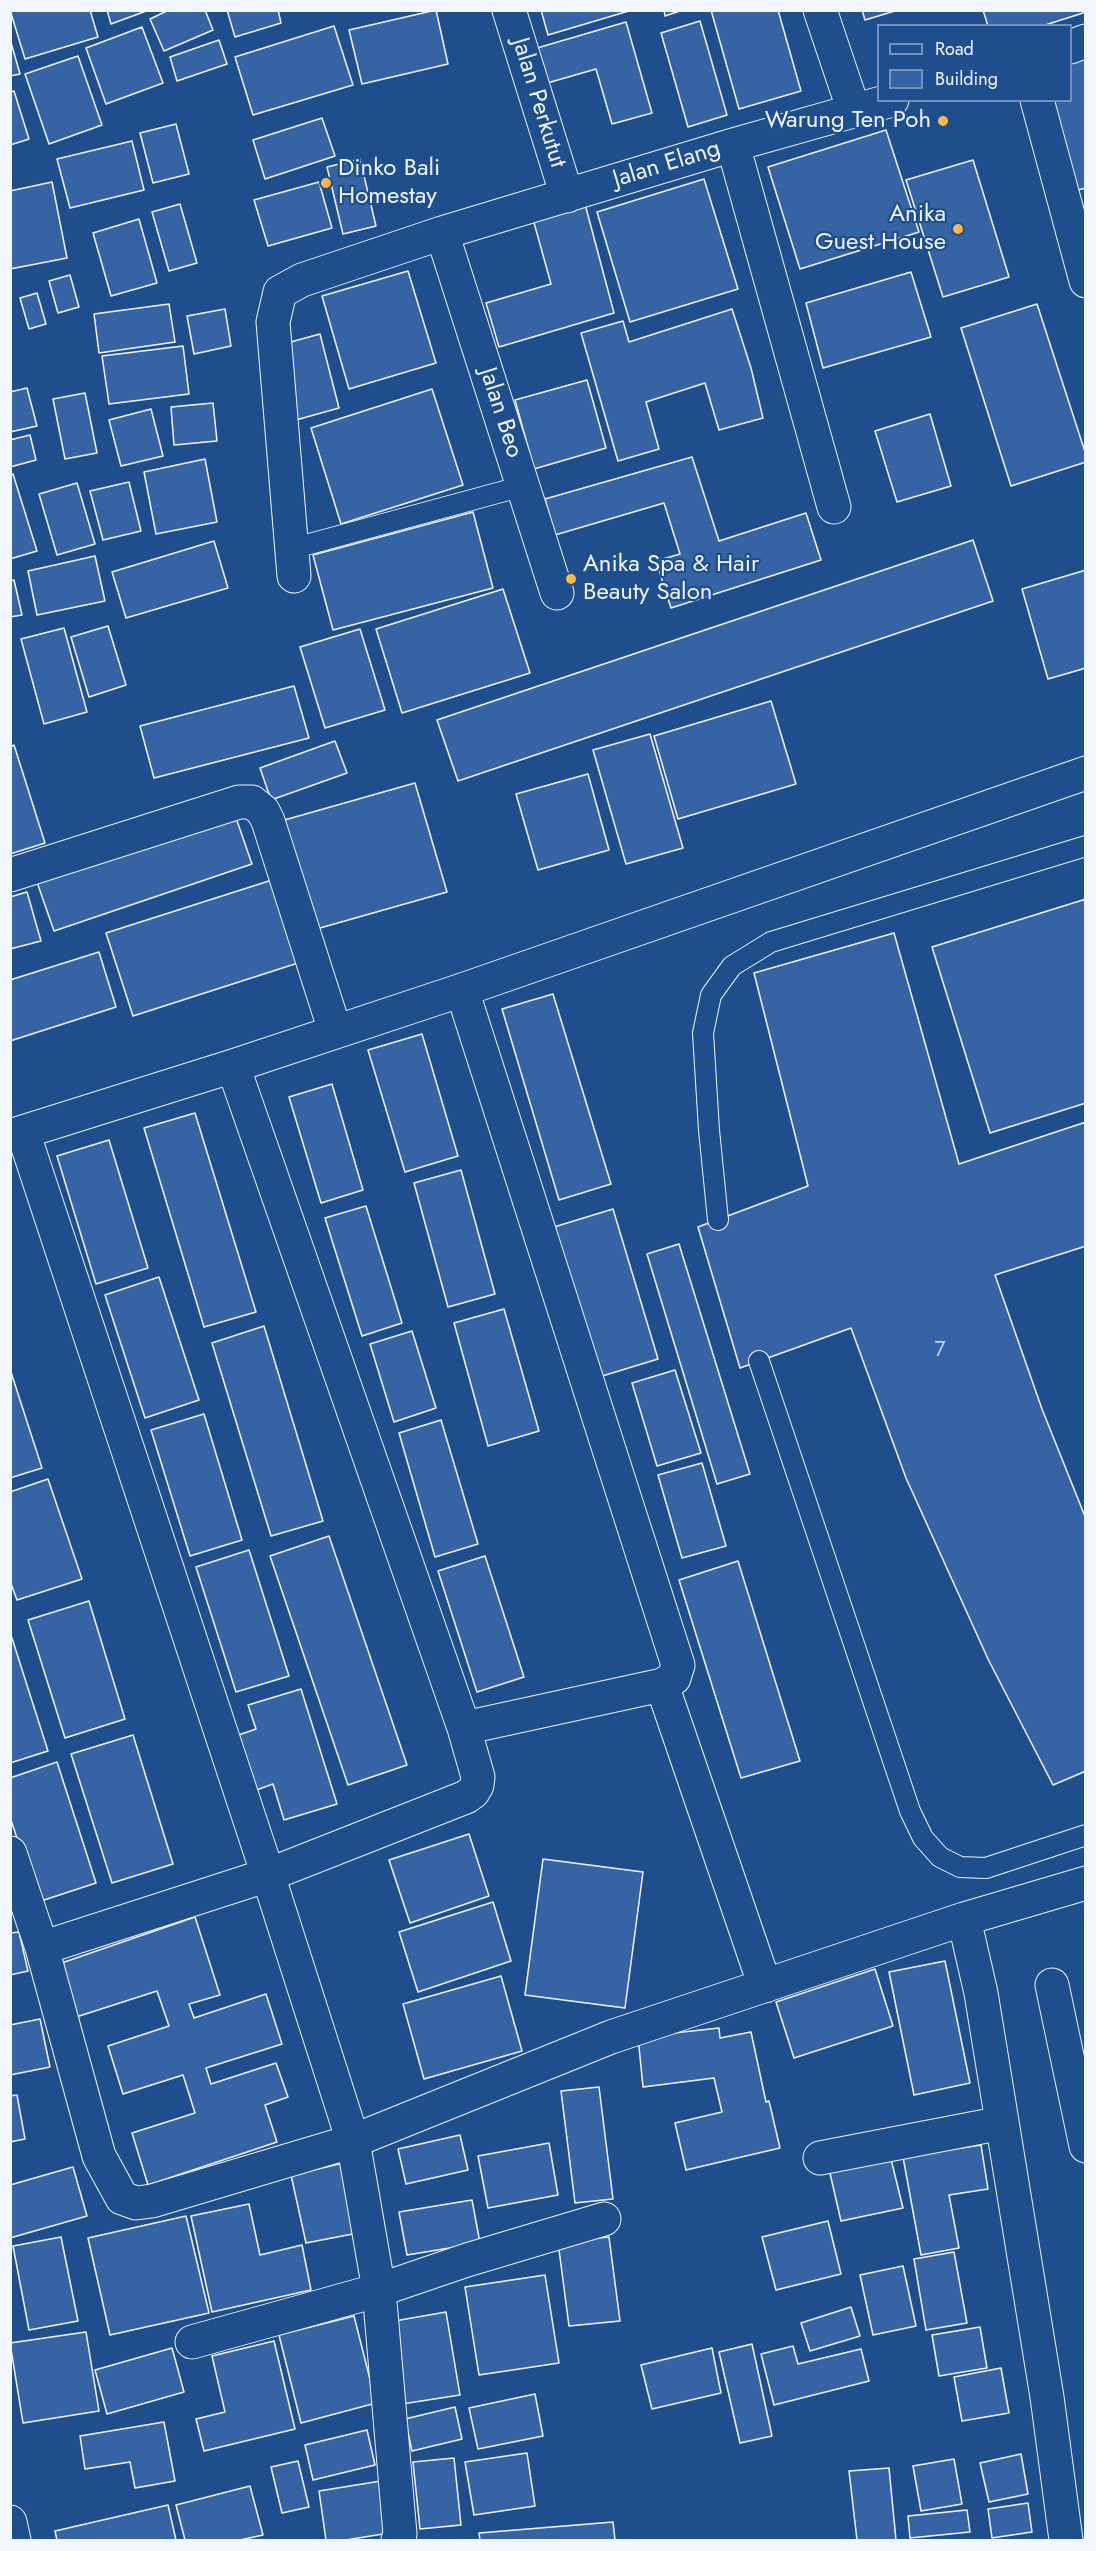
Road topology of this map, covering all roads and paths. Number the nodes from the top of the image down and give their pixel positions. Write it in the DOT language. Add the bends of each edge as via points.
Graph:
graph roads {
  1 [pos="509,10"];
  2 [pos="820,10"];
  3 [pos="1086,41"];
  4 [pos="1072,47"];
  5 [pos="885,102"];
  6 [pos="1038,102"];
  7 [pos="854,111"];
  8 [pos="733,145"];
  9 [pos="567,196"];
  10 [pos="442,233"];
  11 [pos="1086,281"];
  12 [pos="523,486"];
  13 [pos="834,507"];
  14 [pos="292,563"];
  15 [pos="557,593"];
  16 [pos="1086,773"];
  17 [pos="1086,846"];
  18 [pos="10,875"];
  19 [pos="462,990"];
  20 [pos="335,1031"];
  21 [pos="233,1066"];
  22 [pos="17,1134"];
  23 [pos="718,1220"];
  24 [pos="759,1361"];
  25 [pos="662,1685"];
  26 [pos="464,1728"];
  27 [pos="1086,1835"];
  28 [pos="10,1853"];
  29 [pos="268,1875"];
  30 [pos="1086,1883"];
  31 [pos="964,1919"];
  32 [pos="42,1948"];
  33 [pos="1052,1984"];
  34 [pos="765,1986"];
  35 [pos="1002,2123"];
  36 [pos="353,2141"];
  37 [pos="1086,2146"];
  38 [pos="820,2158"];
  39 [pos="604,2219"];
  40 [pos="379,2290"];
  41 [pos="192,2342"];
  42 [pos="10,2522"];
  43 [pos="14,2541"];
  44 [pos="398,2541"];
  45 [pos="1066,2541"];
  1 -- 9 [label="street, Jalan Perkutut"];
  2 -- 7 [label="street"];
  3 -- 4 [label="street"];
  5 -- 7 [label="street, Jalan Elang"];
  6 -- 11 [label="street"];
  7 -- 8 [label="street, Jalan Elang"];
  8 -- 9 [label="street, Jalan Elang"];
  8 -- 13 [label="street"];
  9 -- 10 [label="street, Jalan Elang"];
  10 -- 12 [label="street, Jalan Beo"];
  10 -- 14 [label="street, Jalan Elang" via="302,280 280,292 273,322"];
  12 -- 14 [label="lane"];
  12 -- 15 [label="street, Jalan Beo"];
  16 -- 19 [label="street"];
  17 -- 23 [label="lane" via="771,942 732,966 711,995 703,1032"];
  18 -- 20 [label="street" via="239,802 252,802 268,821"];
  19 -- 20 [label="street"];
  19 -- 25 [label="street" via="675,1651 677,1673"];
  20 -- 21 [label="street"];
  21 -- 22 [label="street"];
  21 -- 26 [label="street"];
  22 -- 29 [label="street"];
  24 -- 27 [label="lane" via="910,1811 923,1838 940,1857 960,1867 986,1868"];
  25 -- 26 [label="street"];
  25 -- 34 [label="street"];
  26 -- 29 [label="street" via="478,1777 473,1792"];
  28 -- 32 [label="street"];
  29 -- 32 [label="street"];
  29 -- 36 [label="street"];
  30 -- 31 [label="street"];
  31 -- 34 [label="street"];
  31 -- 35 [label="street" via="981,1993"];
  32 -- 36 [label="street" via="99,2156 122,2198 152,2201"];
  33 -- 37 [label="street"];
  34 -- 36 [label="street" via="611,2037"];
  35 -- 38 [label="street"];
  35 -- 45 [label="street" via="1047,2397"];
  36 -- 40 [label="street"];
  39 -- 40 [label="street"];
  40 -- 41 [label="street"];
  40 -- 44 [label="street"];
  42 -- 43 [label="street"];
}
